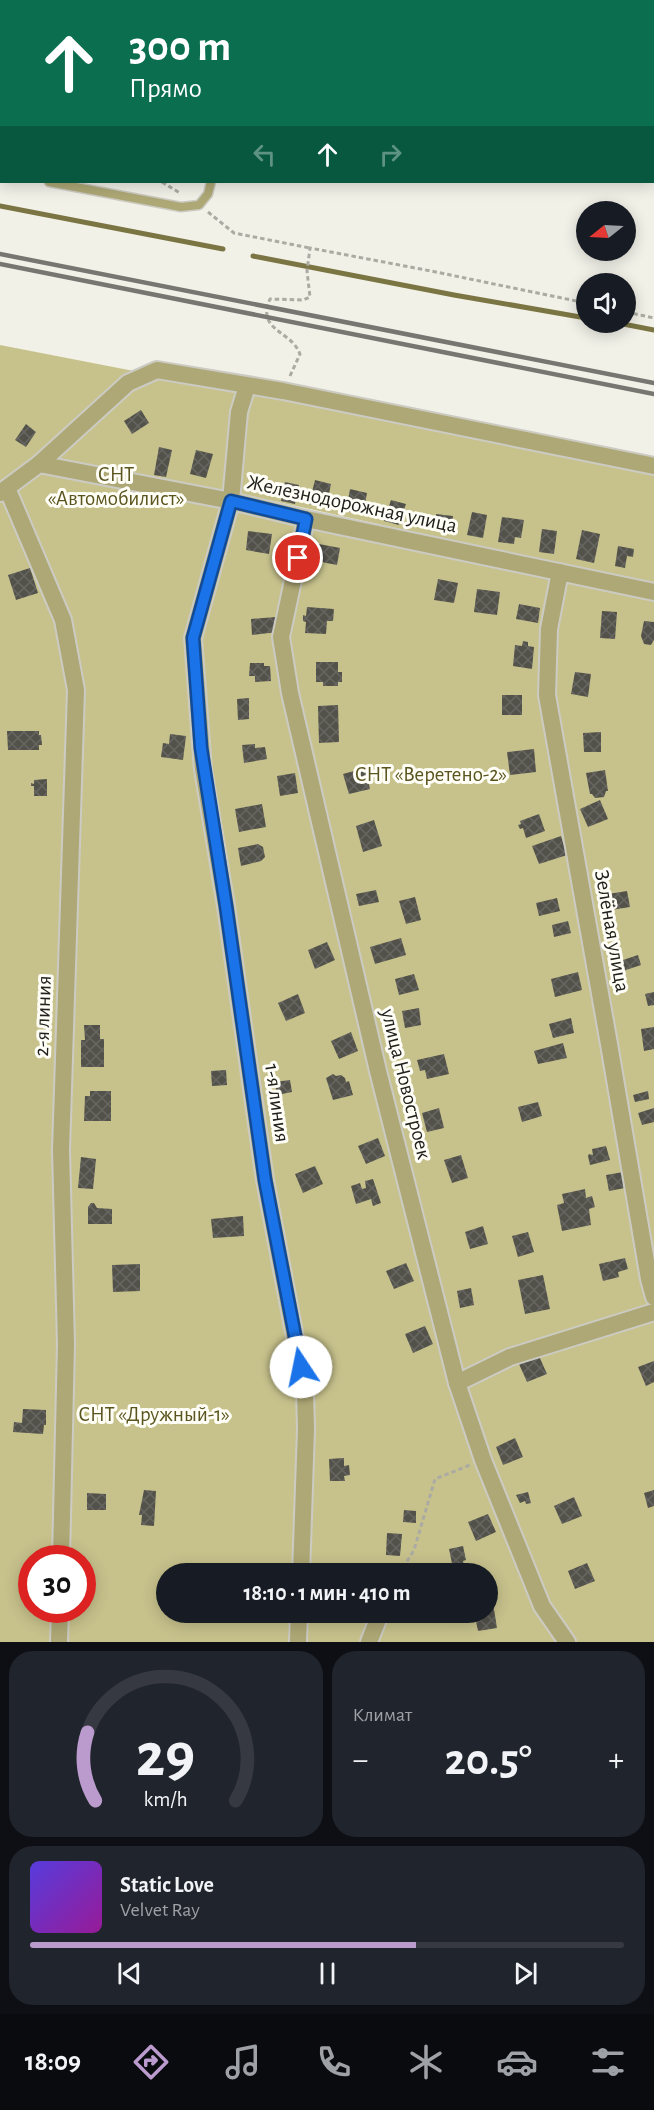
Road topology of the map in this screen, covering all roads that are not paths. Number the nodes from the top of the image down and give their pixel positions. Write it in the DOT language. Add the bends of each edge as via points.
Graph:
graph roads {
  1 [pos="54,183"];
  2 [pos="211,183"];
  3 [pos="247,386"];
  4 [pos="39,464"];
  5 [pos="654,466"];
  6 [pos="2,489"];
  7 [pos="231,501"];
  8 [pos="306,519"];
  9 [pos="560,572"];
  10 [pos="654,592"];
  11 [pos="654,1297"];
  12 [pos="654,1312"];
  13 [pos="457,1383"];
  14 [pos="61,1545"];
  15 [pos="301,1563"];
  16 [pos="60,1623"];
  17 [pos="299,1623"];
  18 [pos="377,1623"];
  19 [pos="59,1642"];
  20 [pos="298,1642"];
  21 [pos="369,1642"];
  22 [pos="567,1642"];
  1 -- 2 [label="lane" via="180,207 199,205"];
  3 -- 4 [label="street" via="157,370 128,383"];
  3 -- 5 [label="street"];
  3 -- 7 [label="street, 1-я линия" via="239,412"];
  4 -- 6 [label="street"];
  4 -- 7 [label="street, Железнодорожная улица"];
  6 -- 14 [label="street, 2-я линия" via="63,620 76,690 61,1150 66,1344"];
  7 -- 8 [label="street, Железнодорожная улица"];
  7 -- 15 [label="street, 1-я линия" via="193,638 203,769 265,1180 305,1390"];
  8 -- 9 [label="street, Железнодорожная улица"];
  8 -- 13 [label="street, улица Новостроек" via="281,637 290,693 378,1071"];
  9 -- 10 [label="street, Железнодорожная улица"];
  9 -- 11 [label="street, Зелёная улица" via="549,629 547,695"];
  12 -- 13 [label="street" via="510,1357"];
  13 -- 22 [label="street, улица Новостроек" via="483,1460 542,1606"];
  16 -- 19 [label="street"];
  17 -- 20 [label="street"];
  18 -- 21 [label="street"];
}
